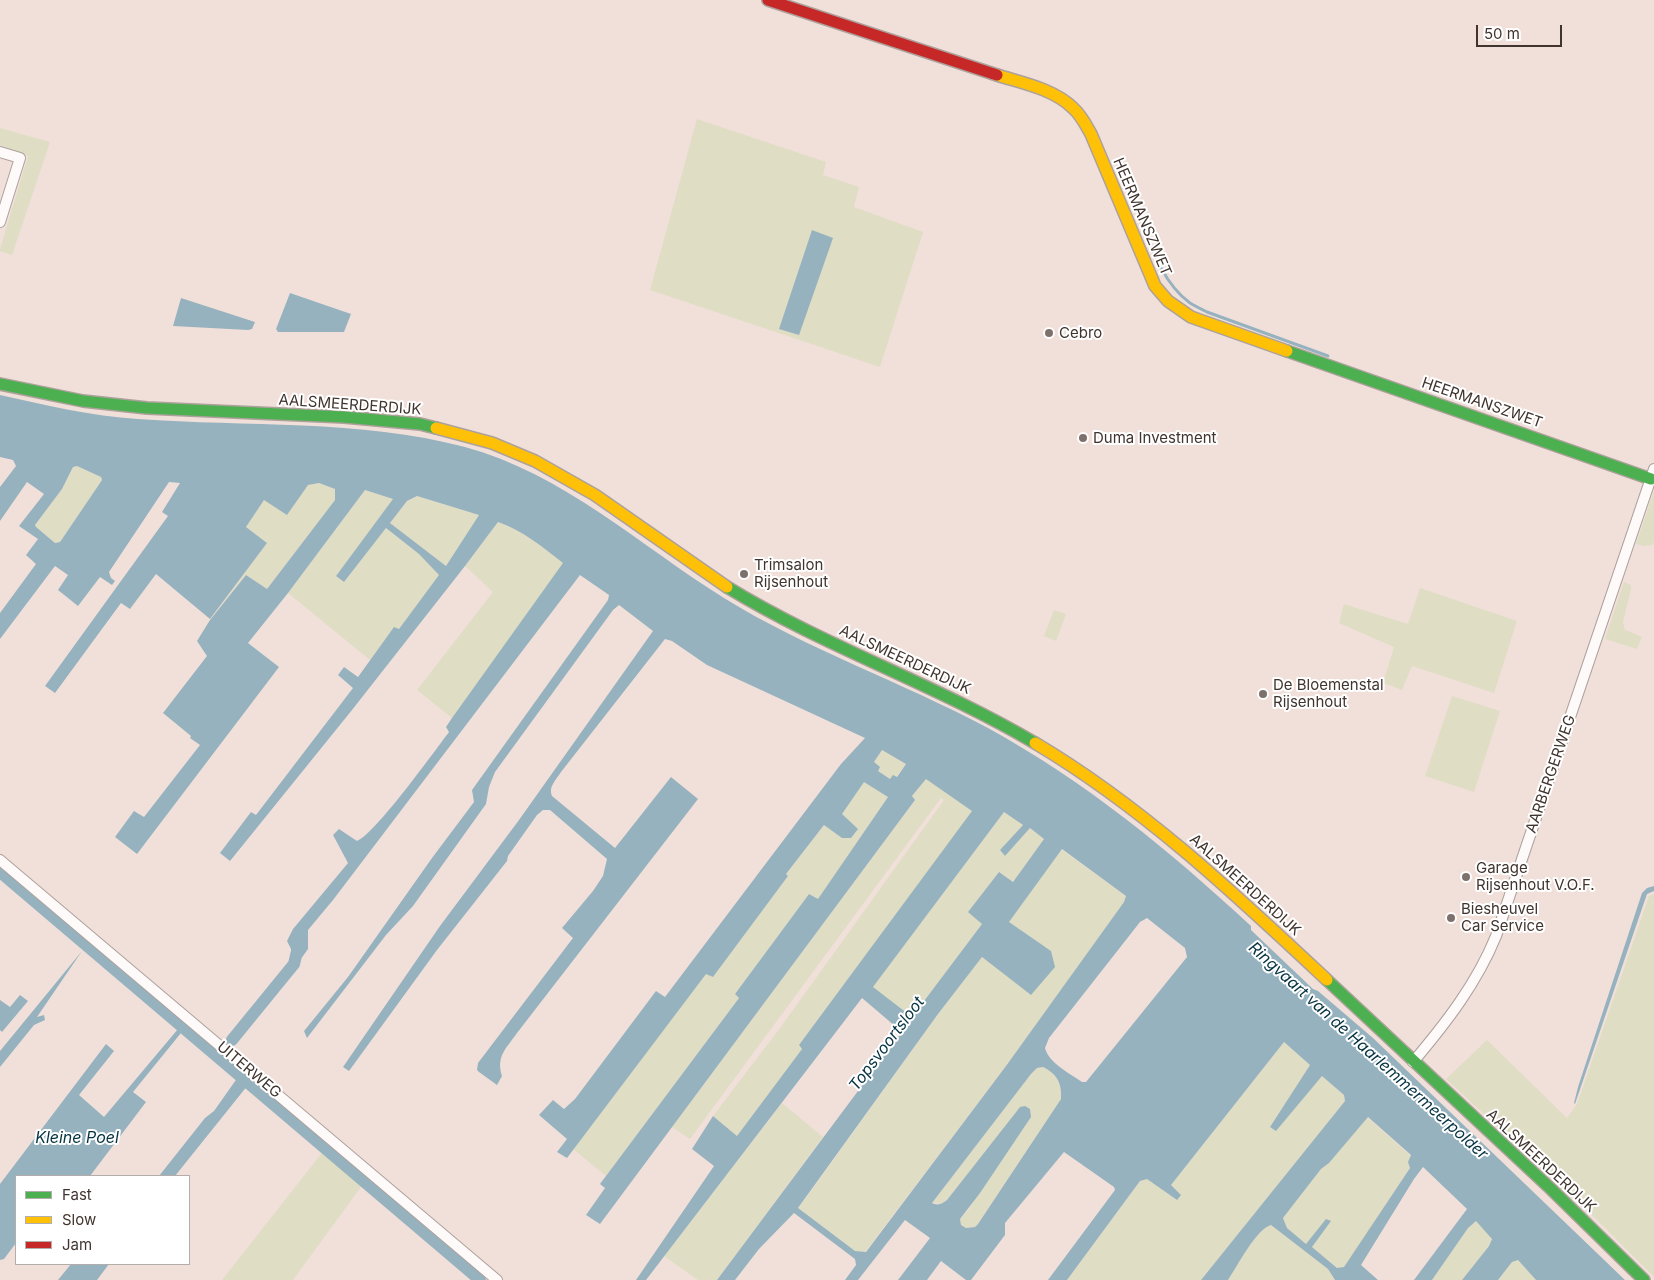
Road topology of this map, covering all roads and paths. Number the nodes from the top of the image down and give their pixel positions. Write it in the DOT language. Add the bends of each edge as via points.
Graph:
graph roads {
  1 [pos="768,0"];
  2 [pos="0,152"];
  3 [pos="0,222"];
  4 [pos="0,384"];
  5 [pos="1652,474"];
  6 [pos="0,860"];
  7 [pos="1413,1062"];
  8 [pos="497,1280"];
  9 [pos="1644,1280"];
  1 -- 5 [label="street, HEERMANSZWET" via="1064,98 1080,114 1090,134 1155,286 1191,317"];
  2 -- 3 [label="street" via="20,158"];
  4 -- 7 [label="street, AALSMEERDERDIJK" via="83,401 147,408 344,417 420,424 492,443 536,461 595,495 728,588 796,626 940,692 1067,762 1163,833 1225,885"];
  5 -- 7 [label="street, AARBERGERWEG" via="1490,951 1466,993"];
  6 -- 8 [label="street, UITERWEG"];
  7 -- 9 [label="street, AALSMEERDERDIJK"];
}
